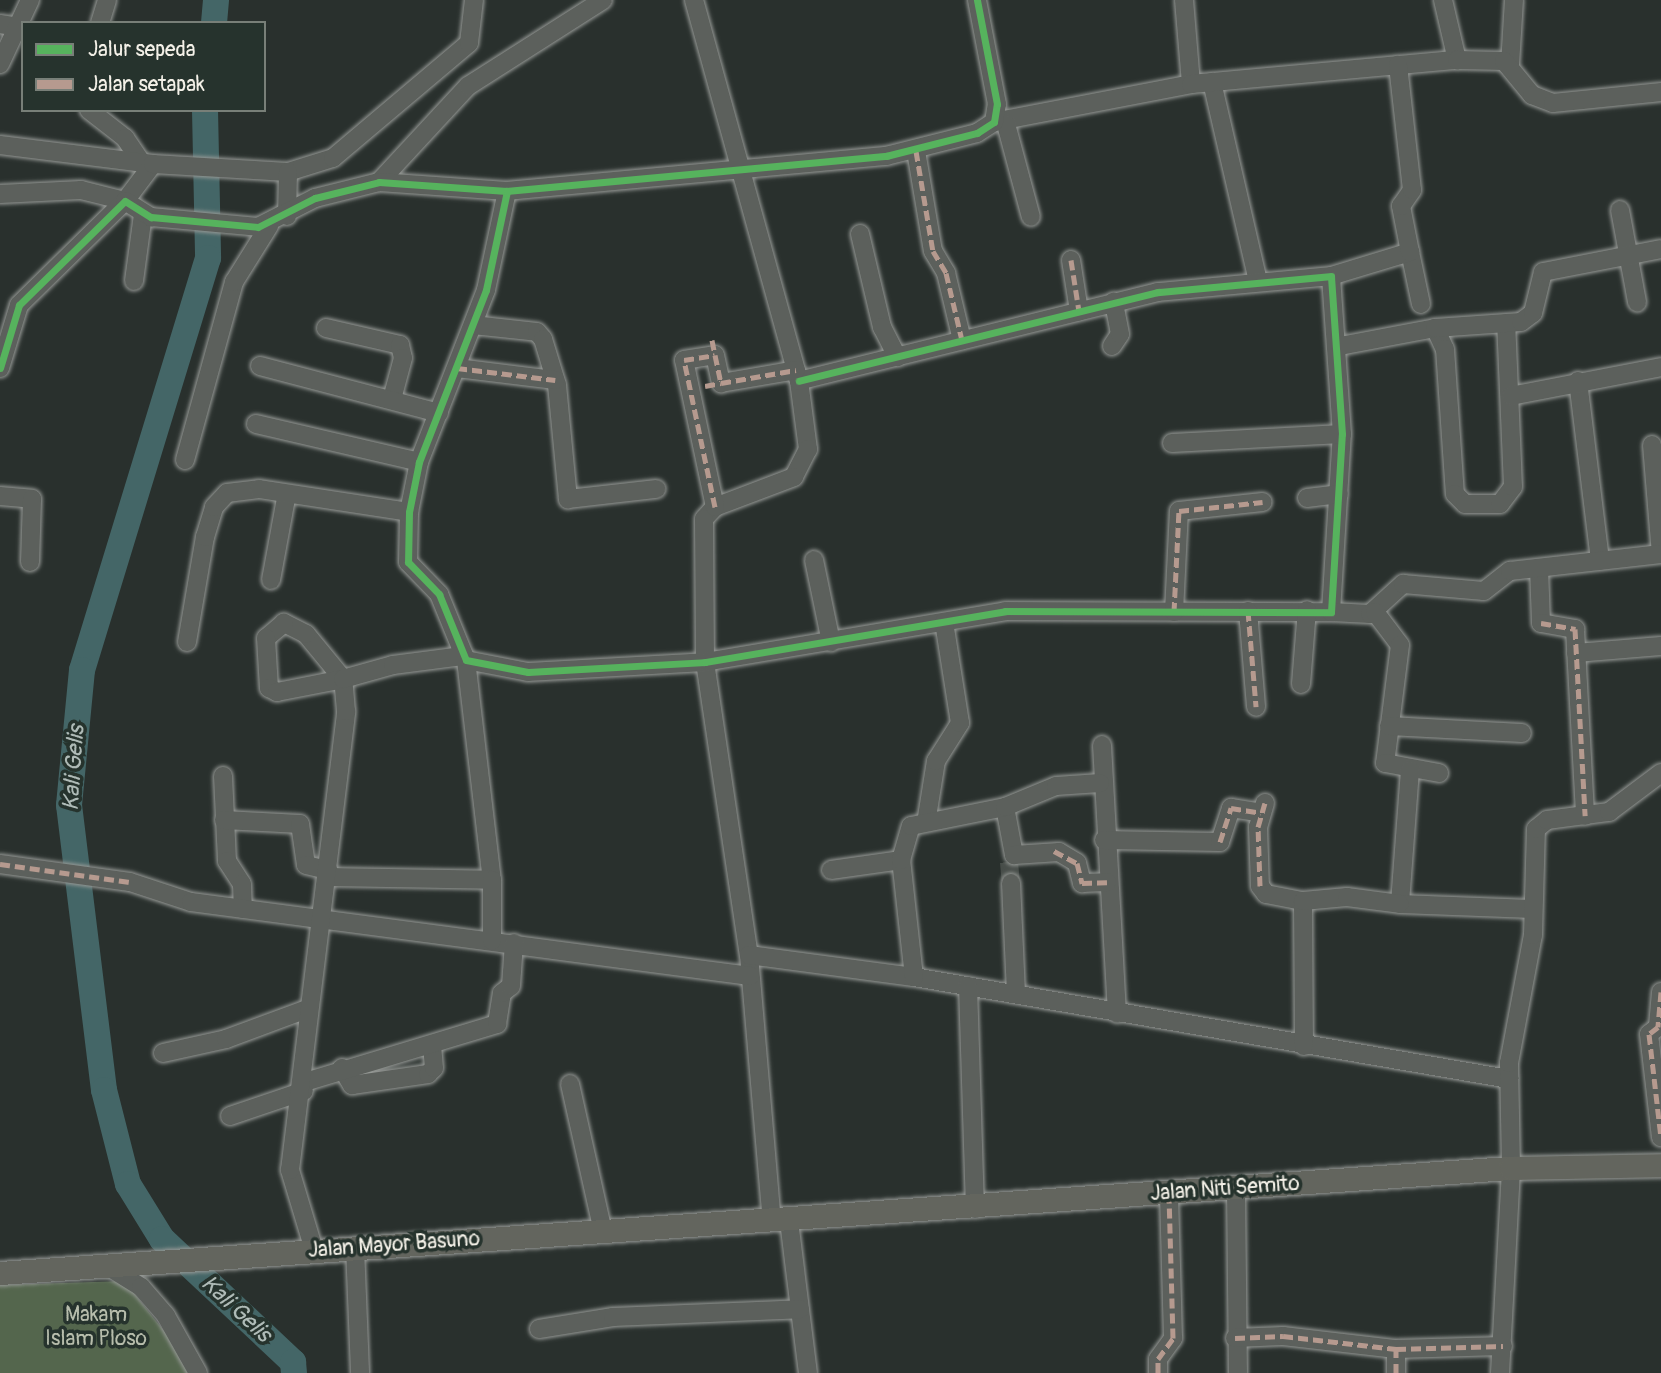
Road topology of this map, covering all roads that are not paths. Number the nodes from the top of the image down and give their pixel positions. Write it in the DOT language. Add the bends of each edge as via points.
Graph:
graph roads {
  1 [pos="30,0"];
  2 [pos="107,0"];
  3 [pos="474,0"];
  4 [pos="603,0"];
  5 [pos="694,0"];
  6 [pos="977,0"];
  7 [pos="1184,0"];
  8 [pos="1443,0"];
  9 [pos="1514,0"];
  10 [pos="22,21"];
  11 [pos="101,21"];
  12 [pos="0,24"];
  13 [pos="20,27"];
  14 [pos="1457,60"];
  15 [pos="0,64"];
  16 [pos="1398,65"];
  17 [pos="1510,65"];
  18 [pos="1212,82"];
  19 [pos="1191,85"];
  20 [pos="1661,92"];
  21 [pos="92,112"];
  22 [pos="1000,123"];
  23 [pos="0,145"];
  24 [pos="916,151"];
  25 [pos="151,164"];
  26 [pos="745,171"];
  27 [pos="279,172"];
  28 [pos="379,182"];
  29 [pos="507,191"];
  30 [pos="0,194"];
  31 [pos="125,201"];
  32 [pos="1620,210"];
  33 [pos="143,214"];
  34 [pos="287,216"];
  35 [pos="1031,217"];
  36 [pos="264,226"];
  37 [pos="860,234"];
  38 [pos="1661,249"];
  39 [pos="1410,252"];
  40 [pos="1628,255"];
  41 [pos="1071,260"];
  42 [pos="1331,276"];
  43 [pos="134,281"];
  44 [pos="1258,282"];
  45 [pos="1114,302"];
  46 [pos="1637,302"];
  47 [pos="1421,304"];
  48 [pos="1079,311"];
  49 [pos="1506,323"];
  50 [pos="473,325"];
  51 [pos="326,328"];
  52 [pos="1435,328"];
  53 [pos="962,340"];
  54 [pos="1112,346"];
  55 [pos="1340,346"];
  56 [pos="897,357"];
  57 [pos="260,366"];
  58 [pos="1661,367"];
  59 [pos="0,368"];
  60 [pos="457,368"];
  61 [pos="798,376"];
  62 [pos="555,380"];
  63 [pos="1578,381"];
  64 [pos="1511,397"];
  65 [pos="392,399"];
  66 [pos="439,413"];
  67 [pos="256,424"];
  68 [pos="1342,434"];
  69 [pos="1172,443"];
  70 [pos="1652,444"];
  71 [pos="185,460"];
  72 [pos="419,462"];
  73 [pos="656,489"];
  74 [pos="1339,494"];
  75 [pos="0,496"];
  76 [pos="286,498"];
  77 [pos="1307,498"];
  78 [pos="1263,502"];
  79 [pos="715,507"];
  80 [pos="409,512"];
  81 [pos="1661,554"];
  82 [pos="814,560"];
  83 [pos="1600,561"];
  84 [pos="30,562"];
  85 [pos="1539,568"];
  86 [pos="271,580"];
  87 [pos="1307,610"];
  88 [pos="1248,611"];
  89 [pos="1174,612"];
  90 [pos="1331,612"];
  91 [pos="1375,612"];
  92 [pos="944,622"];
  93 [pos="187,642"];
  94 [pos="831,642"];
  95 [pos="1661,646"];
  96 [pos="1576,653"];
  97 [pos="464,658"];
  98 [pos="705,662"];
  99 [pos="342,679"];
  100 [pos="1301,684"];
  101 [pos="1256,706"];
  102 [pos="1389,726"];
  103 [pos="1522,733"];
  104 [pos="1102,745"];
  105 [pos="1410,770"];
  106 [pos="1439,772"];
  107 [pos="1661,774"];
  108 [pos="223,776"];
  109 [pos="1100,783"];
  110 [pos="1005,807"];
  111 [pos="1585,816"];
  112 [pos="927,817"];
  113 [pos="224,820"];
  114 [pos="1104,840"];
  115 [pos="901,860"];
  116 [pos="0,864"];
  117 [pos="831,870"];
  118 [pos="328,873"];
  119 [pos="492,880"];
  120 [pos="1107,882"];
  121 [pos="1011,883"];
  122 [pos="1303,901"];
  123 [pos="1400,904"];
  124 [pos="243,909"];
  125 [pos="1532,909"];
  126 [pos="320,920"];
  127 [pos="492,941"];
  128 [pos="514,943"];
  129 [pos="749,955"];
  130 [pos="750,976"];
  131 [pos="914,977"];
  132 [pos="968,986"];
  133 [pos="1661,992"];
  134 [pos="1016,994"];
  135 [pos="307,1009"];
  136 [pos="1117,1014"];
  137 [pos="432,1046"];
  138 [pos="1304,1046"];
  139 [pos="163,1053"];
  140 [pos="342,1068"];
  141 [pos="1509,1079"];
  142 [pos="570,1084"];
  143 [pos="304,1086"];
  144 [pos="230,1116"];
  145 [pos="1661,1137"];
  146 [pos="1661,1165"];
  147 [pos="1511,1168"];
  148 [pos="1236,1188"];
  149 [pos="1169,1192"];
  150 [pos="975,1209"];
  151 [pos="781,1221"];
  152 [pos="603,1232"];
  153 [pos="355,1247"];
  154 [pos="314,1250"];
  155 [pos="114,1266"];
  156 [pos="0,1273"];
  157 [pos="800,1309"];
  158 [pos="539,1329"];
  159 [pos="1235,1338"];
  160 [pos="1503,1346"];
  161 [pos="1396,1349"];
  162 [pos="198,1373"];
  163 [pos="360,1373"];
  164 [pos="808,1373"];
  165 [pos="1158,1373"];
  166 [pos="1238,1373"];
  167 [pos="1396,1373"];
  168 [pos="1500,1373"];
  1 -- 10 [label="street"];
  2 -- 11 [label="street"];
  3 -- 27 [label="street" via="474,28 458,55 351,148"];
  4 -- 28 [label="street" via="468,86"];
  5 -- 26 [label="street"];
  6 -- 22 [label="street"];
  7 -- 19 [label="street"];
  8 -- 14 [label="street"];
  9 -- 17 [label="street"];
  12 -- 13 [label="street"];
  13 -- 15 [label="street"];
  14 -- 16 [label="street"];
  14 -- 17 [label="street"];
  16 -- 18 [label="street"];
  16 -- 39 [label="street" via="1412,190 1401,206"];
  17 -- 20 [label="street" via="1532,95 1553,103"];
  18 -- 19 [label="street"];
  18 -- 44 [label="street"];
  19 -- 22 [label="street"];
  21 -- 25 [label="street"];
  22 -- 24 [label="street"];
  22 -- 35 [label="street"];
  23 -- 25 [label="street"];
  24 -- 26 [label="street"];
  24 -- 53 [label="street" via="933,251 946,273"];
  25 -- 27 [label="street"];
  25 -- 31 [label="street"];
  26 -- 29 [label="street"];
  26 -- 61 [label="street"];
  27 -- 34 [label="street"];
  28 -- 29 [label="street"];
  28 -- 34 [label="street" via="315,198"];
  29 -- 50 [label="street"];
  30 -- 31 [label="street" via="81,190"];
  31 -- 33 [label="street"];
  31 -- 59 [label="street" via="19,305"];
  32 -- 40 [label="street"];
  33 -- 36 [label="street"];
  33 -- 43 [label="street"];
  34 -- 36 [label="street"];
  36 -- 71 [label="street" via="234,282"];
  37 -- 56 [label="street" via="882,327"];
  38 -- 40 [label="street"];
  39 -- 42 [label="street"];
  39 -- 47 [label="street"];
  40 -- 46 [label="street"];
  40 -- 49 [label="street" via="1543,272 1531,317"];
  41 -- 48 [label="street"];
  42 -- 44 [label="street"];
  42 -- 55 [label="street"];
  44 -- 45 [label="street"];
  45 -- 48 [label="street"];
  45 -- 54 [label="street" via="1120,334"];
  48 -- 53 [label="street"];
  49 -- 52 [label="street"];
  49 -- 64 [label="street"];
  50 -- 60 [label="street"];
  50 -- 62 [label="street" via="537,332"];
  51 -- 65 [label="street" via="400,345 403,358"];
  52 -- 55 [label="street"];
  52 -- 64 [label="street" via="1445,349 1451,467 1461,502 1500,504 1513,494"];
  53 -- 56 [label="street"];
  55 -- 68 [label="street"];
  56 -- 61 [label="street"];
  57 -- 65 [label="street"];
  58 -- 63 [label="street" via="1631,377"];
  60 -- 62 [label="street"];
  60 -- 66 [label="street"];
  61 -- 79 [label="street" via="808,449 802,469"];
  61 -- 79 [label="street" via="713,385 714,348 683,363"];
  62 -- 73 [label="street" via="568,499"];
  63 -- 64 [label="street" via="1560,382 1538,396"];
  63 -- 83 [label="street"];
  65 -- 66 [label="street"];
  66 -- 72 [label="street"];
  67 -- 72 [label="street"];
  68 -- 69 [label="street"];
  68 -- 74 [label="street"];
  70 -- 81 [label="street"];
  72 -- 80 [label="street"];
  74 -- 77 [label="street"];
  74 -- 90 [label="street"];
  75 -- 84 [label="street" via="32,499"];
  76 -- 80 [label="street"];
  76 -- 86 [label="street"];
  76 -- 93 [label="street" via="239,489 214,507"];
  78 -- 89 [label="street" via="1179,511"];
  79 -- 98 [label="street" via="704,519"];
  80 -- 97 [label="street" via="408,562 439,594"];
  81 -- 83 [label="street"];
  82 -- 94 [label="street"];
  83 -- 85 [label="street"];
  85 -- 91 [label="street" via="1506,573 1478,592 1403,584"];
  85 -- 96 [label="street" via="1541,623 1573,625"];
  87 -- 88 [label="street"];
  87 -- 90 [label="street"];
  87 -- 100 [label="street"];
  88 -- 89 [label="street"];
  88 -- 101 [label="street"];
  89 -- 92 [label="street" via="1005,611"];
  90 -- 91 [label="street"];
  91 -- 102 [label="street" via="1400,645"];
  92 -- 94 [label="street"];
  92 -- 112 [label="street" via="960,723 936,761"];
  94 -- 98 [label="street"];
  95 -- 96 [label="street"];
  96 -- 111 [label="street"];
  97 -- 98 [label="street" via="528,671"];
  97 -- 99 [label="street"];
  97 -- 119 [label="street"];
  98 -- 129 [label="street"];
  99 -- 99 [label="street" via="300,629 284,623 268,632 272,691"];
  99 -- 118 [label="street" via="346,711"];
  102 -- 103 [label="street"];
  102 -- 105 [label="street" via="1385,763"];
  104 -- 109 [label="street"];
  105 -- 106 [label="street"];
  105 -- 123 [label="street"];
  107 -- 111 [label="street" via="1618,808"];
  108 -- 113 [label="street"];
  109 -- 110 [label="street" via="1056,786"];
  109 -- 114 [label="street"];
  110 -- 112 [label="street"];
  110 -- 120 [label="street" via="1011,858 1059,852 1077,863 1082,883"];
  111 -- 125 [label="street" via="1547,820 1536,829"];
  112 -- 115 [label="street" via="907,830"];
  113 -- 118 [label="street" via="302,825 306,865"];
  113 -- 124 [label="street" via="227,861 242,884"];
  114 -- 120 [label="street"];
  114 -- 122 [label="street" via="1220,842 1231,808 1263,808 1262,890"];
  115 -- 117 [label="street"];
  115 -- 131 [label="street"];
  116 -- 124 [label="street" via="130,882 191,902"];
  118 -- 119 [label="street"];
  118 -- 126 [label="street"];
  119 -- 127 [label="street"];
  120 -- 136 [label="street"];
  121 -- 134 [label="street"];
  122 -- 123 [label="street" via="1347,897"];
  122 -- 138 [label="street"];
  123 -- 125 [label="street"];
  124 -- 126 [label="street"];
  125 -- 141 [label="street"];
  126 -- 127 [label="street"];
  126 -- 135 [label="street"];
  127 -- 128 [label="street"];
  128 -- 130 [label="street"];
  128 -- 137 [label="street" via="512,986 502,993 499,1023"];
  129 -- 130 [label="street"];
  129 -- 131 [label="street"];
  130 -- 151 [label="street"];
  131 -- 132 [label="street"];
  132 -- 134 [label="street"];
  132 -- 150 [label="street"];
  133 -- 145 [label="street" via="1658,1027 1649,1034"];
  134 -- 136 [label="street"];
  135 -- 139 [label="street" via="226,1039"];
  135 -- 143 [label="street"];
  136 -- 138 [label="street"];
  137 -- 140 [label="street"];
  137 -- 140 [label="street" via="434,1068 428,1074 352,1085"];
  138 -- 141 [label="street"];
  140 -- 143 [label="street"];
  141 -- 147 [label="street"];
  142 -- 152 [label="street"];
  143 -- 144 [label="street"];
  143 -- 154 [label="street" via="290,1170"];
  146 -- 147 [label="main road, Jalan Niti Semito"];
  147 -- 148 [label="main road, Jalan Niti Semito"];
  147 -- 160 [label="street"];
  148 -- 149 [label="main road, Jalan Niti Semito"];
  148 -- 159 [label="street"];
  149 -- 150 [label="main road, Jalan Niti Semito"];
  149 -- 165 [label="street" via="1173,1338 1158,1359"];
  150 -- 151 [label="main road, Jalan Niti Semito"];
  151 -- 152 [label="main road, Jalan Mayor Basuno"];
  151 -- 157 [label="street"];
  152 -- 153 [label="main road, Jalan Mayor Basuno"];
  153 -- 154 [label="main road, Jalan Mayor Basuno"];
  153 -- 163 [label="street"];
  154 -- 155 [label="main road, Jalan Mayor Basuno"];
  155 -- 156 [label="main road, Jalan Mayor Basuno"];
  155 -- 162 [label="street" via="141,1287 166,1316"];
  157 -- 158 [label="street" via="613,1317"];
  157 -- 164 [label="street"];
  159 -- 161 [label="street" via="1283,1336"];
  159 -- 166 [label="street"];
  160 -- 161 [label="street"];
  160 -- 168 [label="street"];
  161 -- 167 [label="street"];
}
